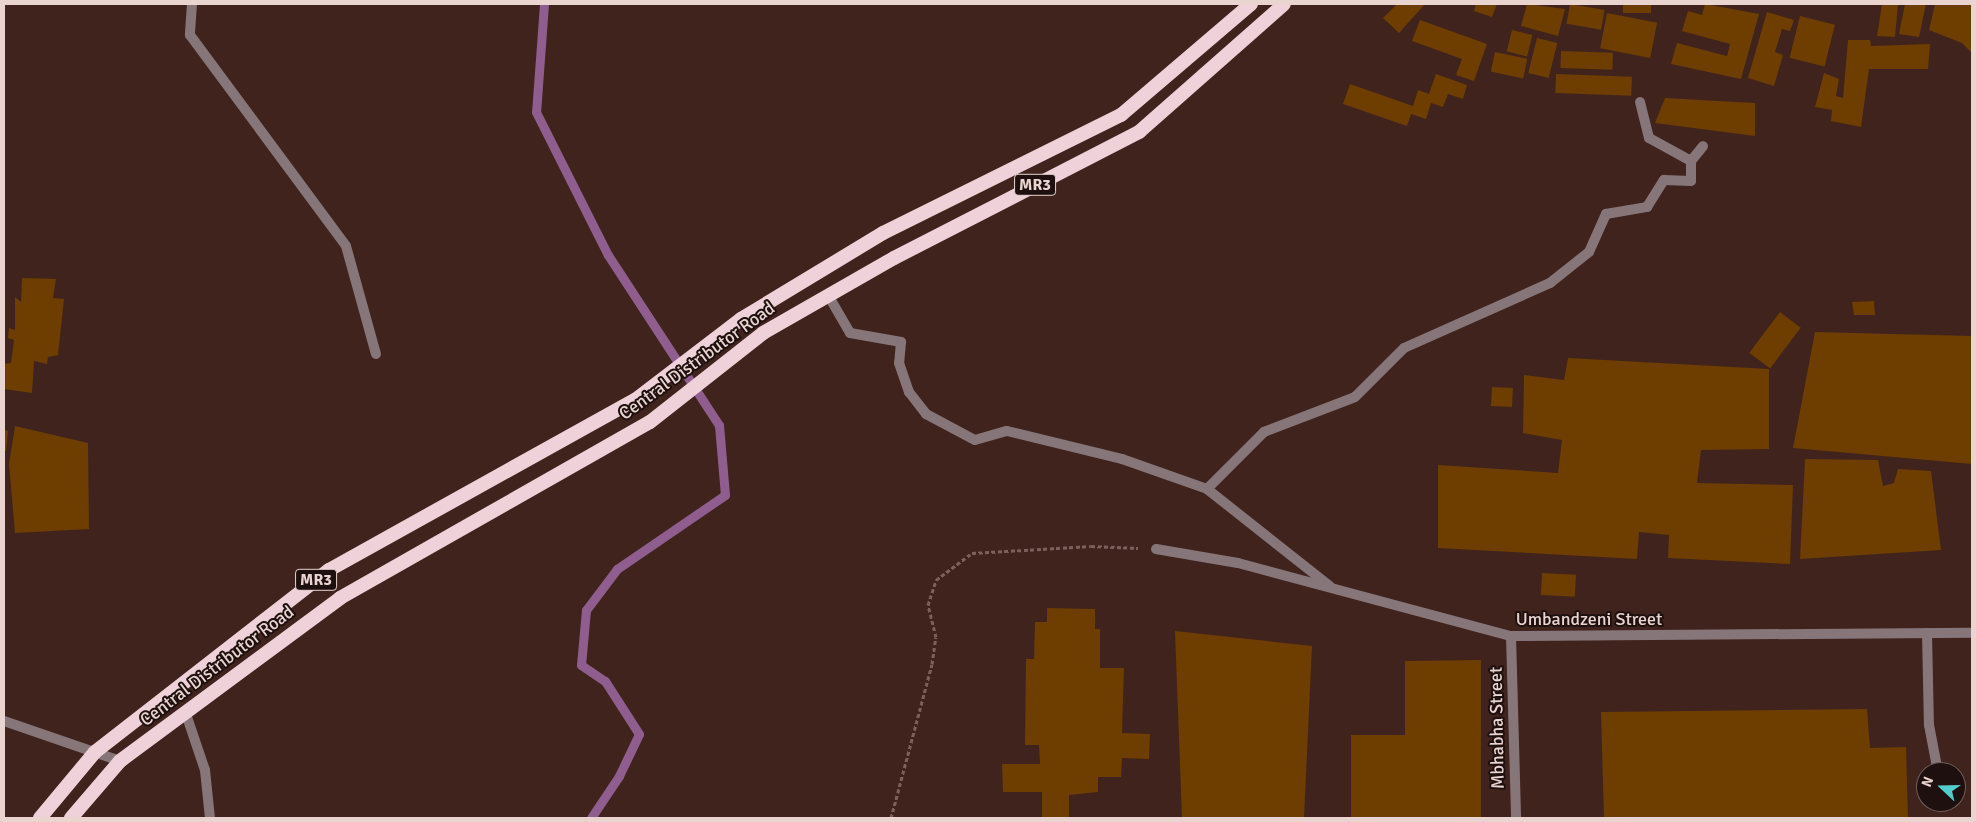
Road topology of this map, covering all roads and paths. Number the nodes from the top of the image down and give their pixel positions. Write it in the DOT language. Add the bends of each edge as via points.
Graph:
graph roads {
  1 [pos="192,4"];
  2 [pos="1251,4"];
  3 [pos="1284,4"];
  4 [pos="1640,102"];
  5 [pos="1703,146"];
  6 [pos="1691,161"];
  7 [pos="828,296"];
  8 [pos="376,354"];
  9 [pos="1207,489"];
  10 [pos="1156,550"];
  11 [pos="1334,589"];
  12 [pos="1972,633"];
  13 [pos="1928,634"];
  14 [pos="1511,636"];
  15 [pos="186,714"];
  16 [pos="4,721"];
  17 [pos="95,752"];
  18 [pos="120,760"];
  19 [pos="1936,762"];
  20 [pos="40,818"];
  21 [pos="71,818"];
  22 [pos="210,818"];
  23 [pos="891,818"];
  24 [pos="1516,818"];
  1 -- 8 [label="street" via="190,34 346,246"];
  2 -- 17 [label="highway, Central Distributor Road / MR3" via="1121,115 883,233 740,319 635,400 330,570"];
  3 -- 7 [label="highway, Central Distributor Road / MR3" via="1139,132"];
  4 -- 6 [label="street" via="1649,138"];
  5 -- 6 [label="street"];
  6 -- 9 [label="street" via="1691,181 1664,180 1647,207 1606,214 1589,252 1550,283 1404,348 1355,397 1264,432"];
  7 -- 9 [label="street" via="850,333 901,342 899,363 909,392 926,414 975,440 1006,431 1122,458"];
  7 -- 15 [label="highway, Central Distributor Road / MR3" via="763,333 650,422 340,598"];
  9 -- 11 [label="street"];
  10 -- 11 [label="street, Umbandzeni Street" via="1238,563"];
  10 -- 23 [label="path" via="1091,546 972,553 936,580 928,605 936,637 932,664"];
  11 -- 14 [label="street, Umbandzeni Street"];
  12 -- 13 [label="street, Umbandzeni Street"];
  13 -- 14 [label="street, Umbandzeni Street"];
  13 -- 19 [label="street" via="1929,725"];
  14 -- 24 [label="street, Mbhabha Street"];
  15 -- 18 [label="highway, Central Distributor Road / MR3"];
  15 -- 22 [label="street" via="205,770"];
  16 -- 17 [label="street"];
  17 -- 18 [label="street"];
  17 -- 20 [label="highway, Central Distributor Road / MR3"];
  18 -- 21 [label="highway, Central Distributor Road / MR3"];
}
